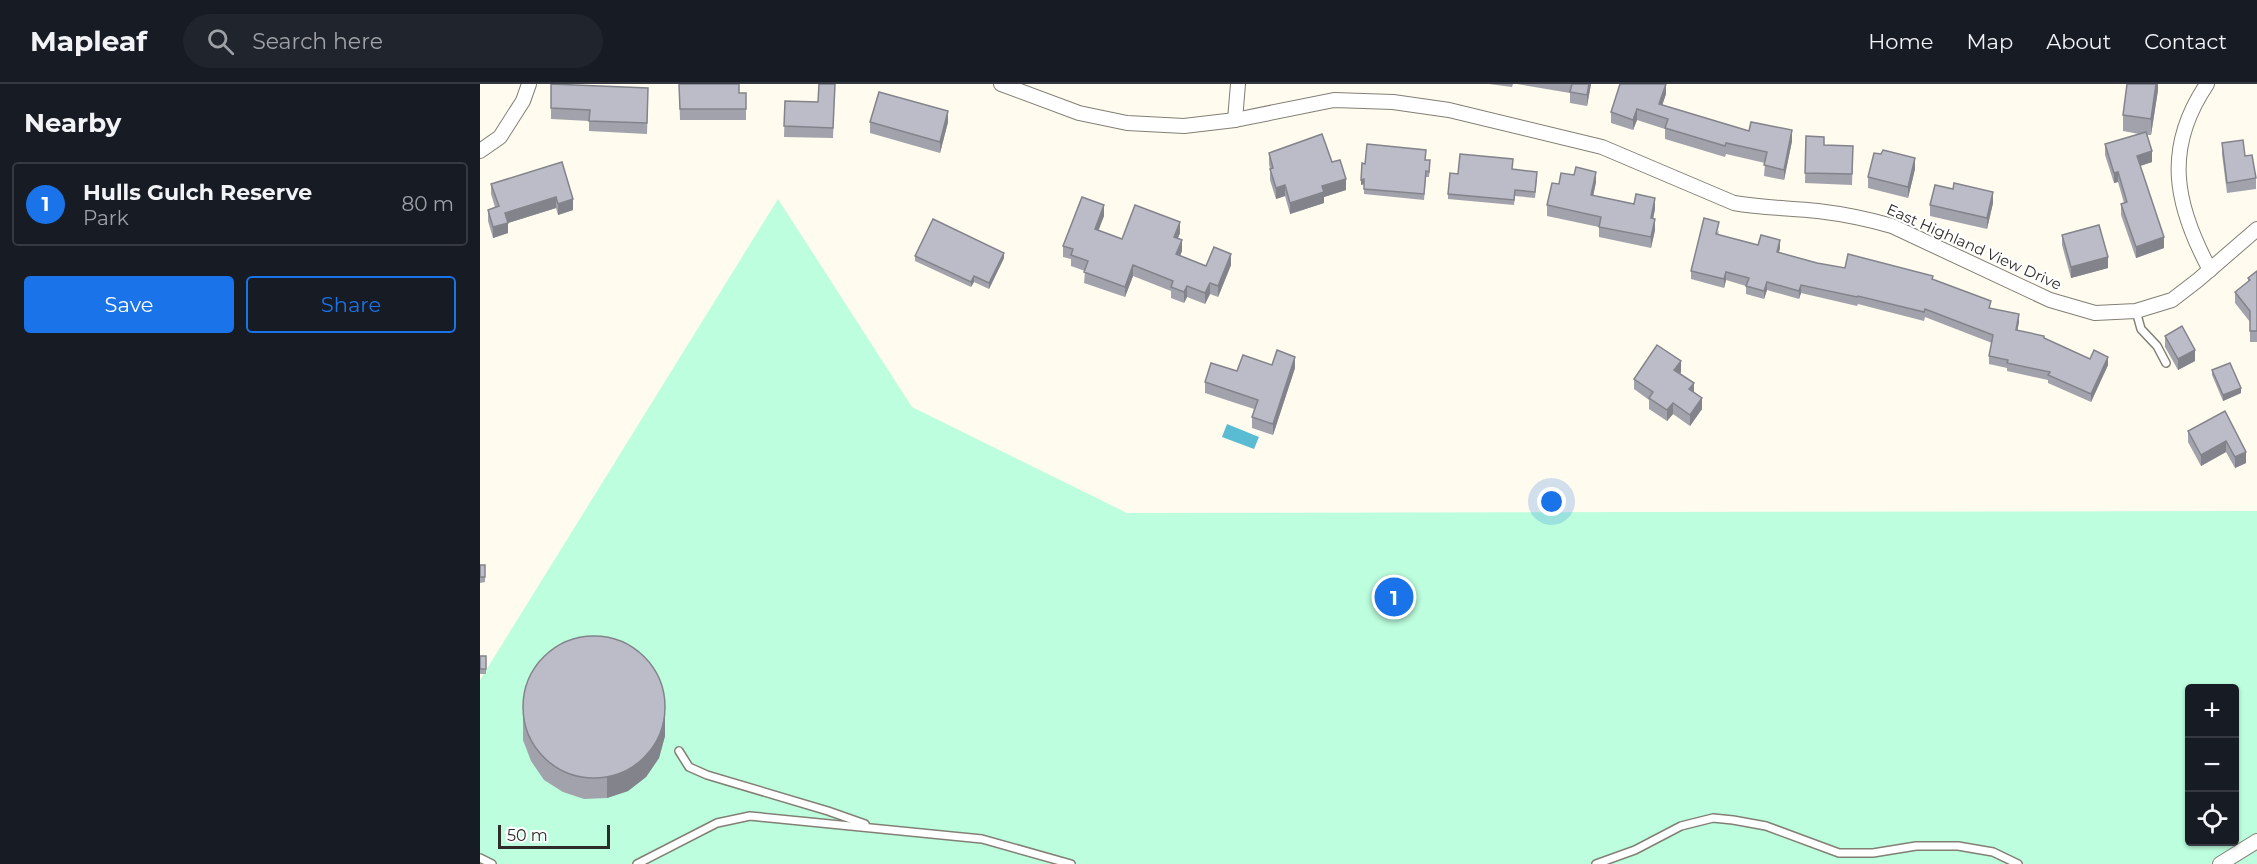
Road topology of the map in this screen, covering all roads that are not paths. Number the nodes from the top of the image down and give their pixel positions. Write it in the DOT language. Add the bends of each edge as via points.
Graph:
graph roads {
  1 [pos="529,84"];
  2 [pos="1000,84"];
  3 [pos="1041,84"];
  4 [pos="1238,84"];
  5 [pos="2207,84"];
  6 [pos="1041,99"];
  7 [pos="1235,120"];
  8 [pos="480,151"];
  9 [pos="2257,229"];
  10 [pos="2210,270"];
  11 [pos="2136,310"];
  12 [pos="2166,363"];
  13 [pos="679,751"];
  14 [pos="876,828"];
  15 [pos="2257,841"];
  16 [pos="480,858"];
  17 [pos="492,864"];
  18 [pos="637,864"];
  19 [pos="1071,864"];
  20 [pos="1596,864"];
  21 [pos="2018,864"];
  22 [pos="2220,864"];
  1 -- 8 [label="street" via="500,137"];
  2 -- 6 [label="street, East Highland View Drive"];
  3 -- 6 [label="street"];
  4 -- 7 [label="street"];
  5 -- 10 [label="street" via="2193,106 2180,142 2178,165 2185,215"];
  6 -- 7 [label="street, East Highland View Drive" via="1079,113 1128,123 1184,126"];
  7 -- 11 [label="street, East Highland View Drive" via="1334,100 1393,102 1449,110 1602,147 1734,203 1818,211 1892,226 2050,300 2095,313"];
  9 -- 10 [label="street, East Highland View Drive"];
  10 -- 11 [label="street, East Highland View Drive" via="2172,300"];
  11 -- 12 [label="lane" via="2141,329"];
  13 -- 14 [label="lane" via="689,767 707,775"];
  14 -- 18 [label="lane" via="750,816 717,823"];
  14 -- 19 [label="lane" via="982,839"];
  15 -- 22 [label="street"];
  16 -- 17 [label="lane"];
  20 -- 21 [label="lane" via="1635,850 1681,826 1713,818 1766,826 1839,853 1958,846 1993,852"];
}
